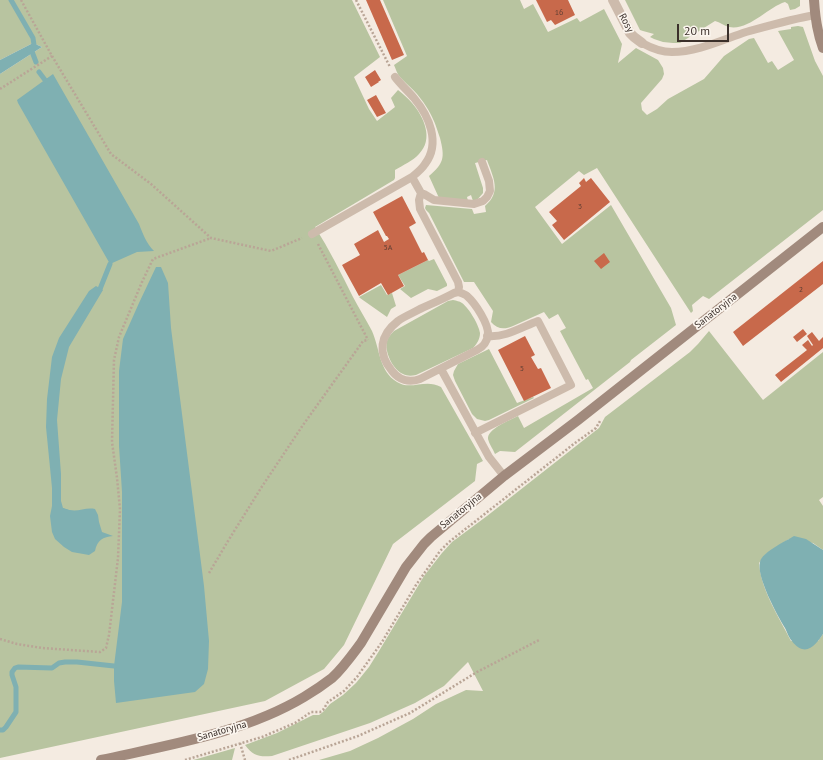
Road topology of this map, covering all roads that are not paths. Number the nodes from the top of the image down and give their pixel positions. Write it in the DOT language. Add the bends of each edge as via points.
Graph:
graph roads {
  1 [pos="613,0"];
  2 [pos="814,0"];
  3 [pos="814,15"];
  4 [pos="642,43"];
  5 [pos="823,48"];
  6 [pos="395,77"];
  7 [pos="482,162"];
  8 [pos="412,177"];
  9 [pos="421,193"];
  10 [pos="823,227"];
  11 [pos="312,234"];
  12 [pos="458,292"];
  13 [pos="488,336"];
  14 [pos="441,369"];
  15 [pos="476,433"];
  16 [pos="504,476"];
  17 [pos="101,760"];
  1 -- 4 [label="street, Rosy" via="630,33"];
  2 -- 3 [label="street"];
  3 -- 4 [label="lane" via="746,32 687,51 663,51"];
  3 -- 5 [label="street"];
  6 -- 8 [label="lane" via="420,106 429,122 433,138 429,157"];
  7 -- 9 [label="lane" via="490,191 483,201 474,204 434,200"];
  8 -- 9 [label="lane"];
  8 -- 11 [label="lane"];
  9 -- 12 [label="lane" via="420,209 458,282"];
  10 -- 16 [label="street, Sanatoryjna"];
  12 -- 13 [label="lane" via="467,296 476,307 484,321"];
  12 -- 14 [label="lane" via="400,320 391,327 382,342 384,358 394,373 402,379 415,381"];
  13 -- 14 [label="lane" via="481,348"];
  13 -- 15 [label="lane" via="505,334 538,320 571,384"];
  14 -- 15 [label="lane"];
  15 -- 16 [label="lane" via="489,457"];
  16 -- 17 [label="street, Sanatoryjna" via="424,544 406,567 361,643 335,674 320,687 289,706 255,721 176,744"];
}
